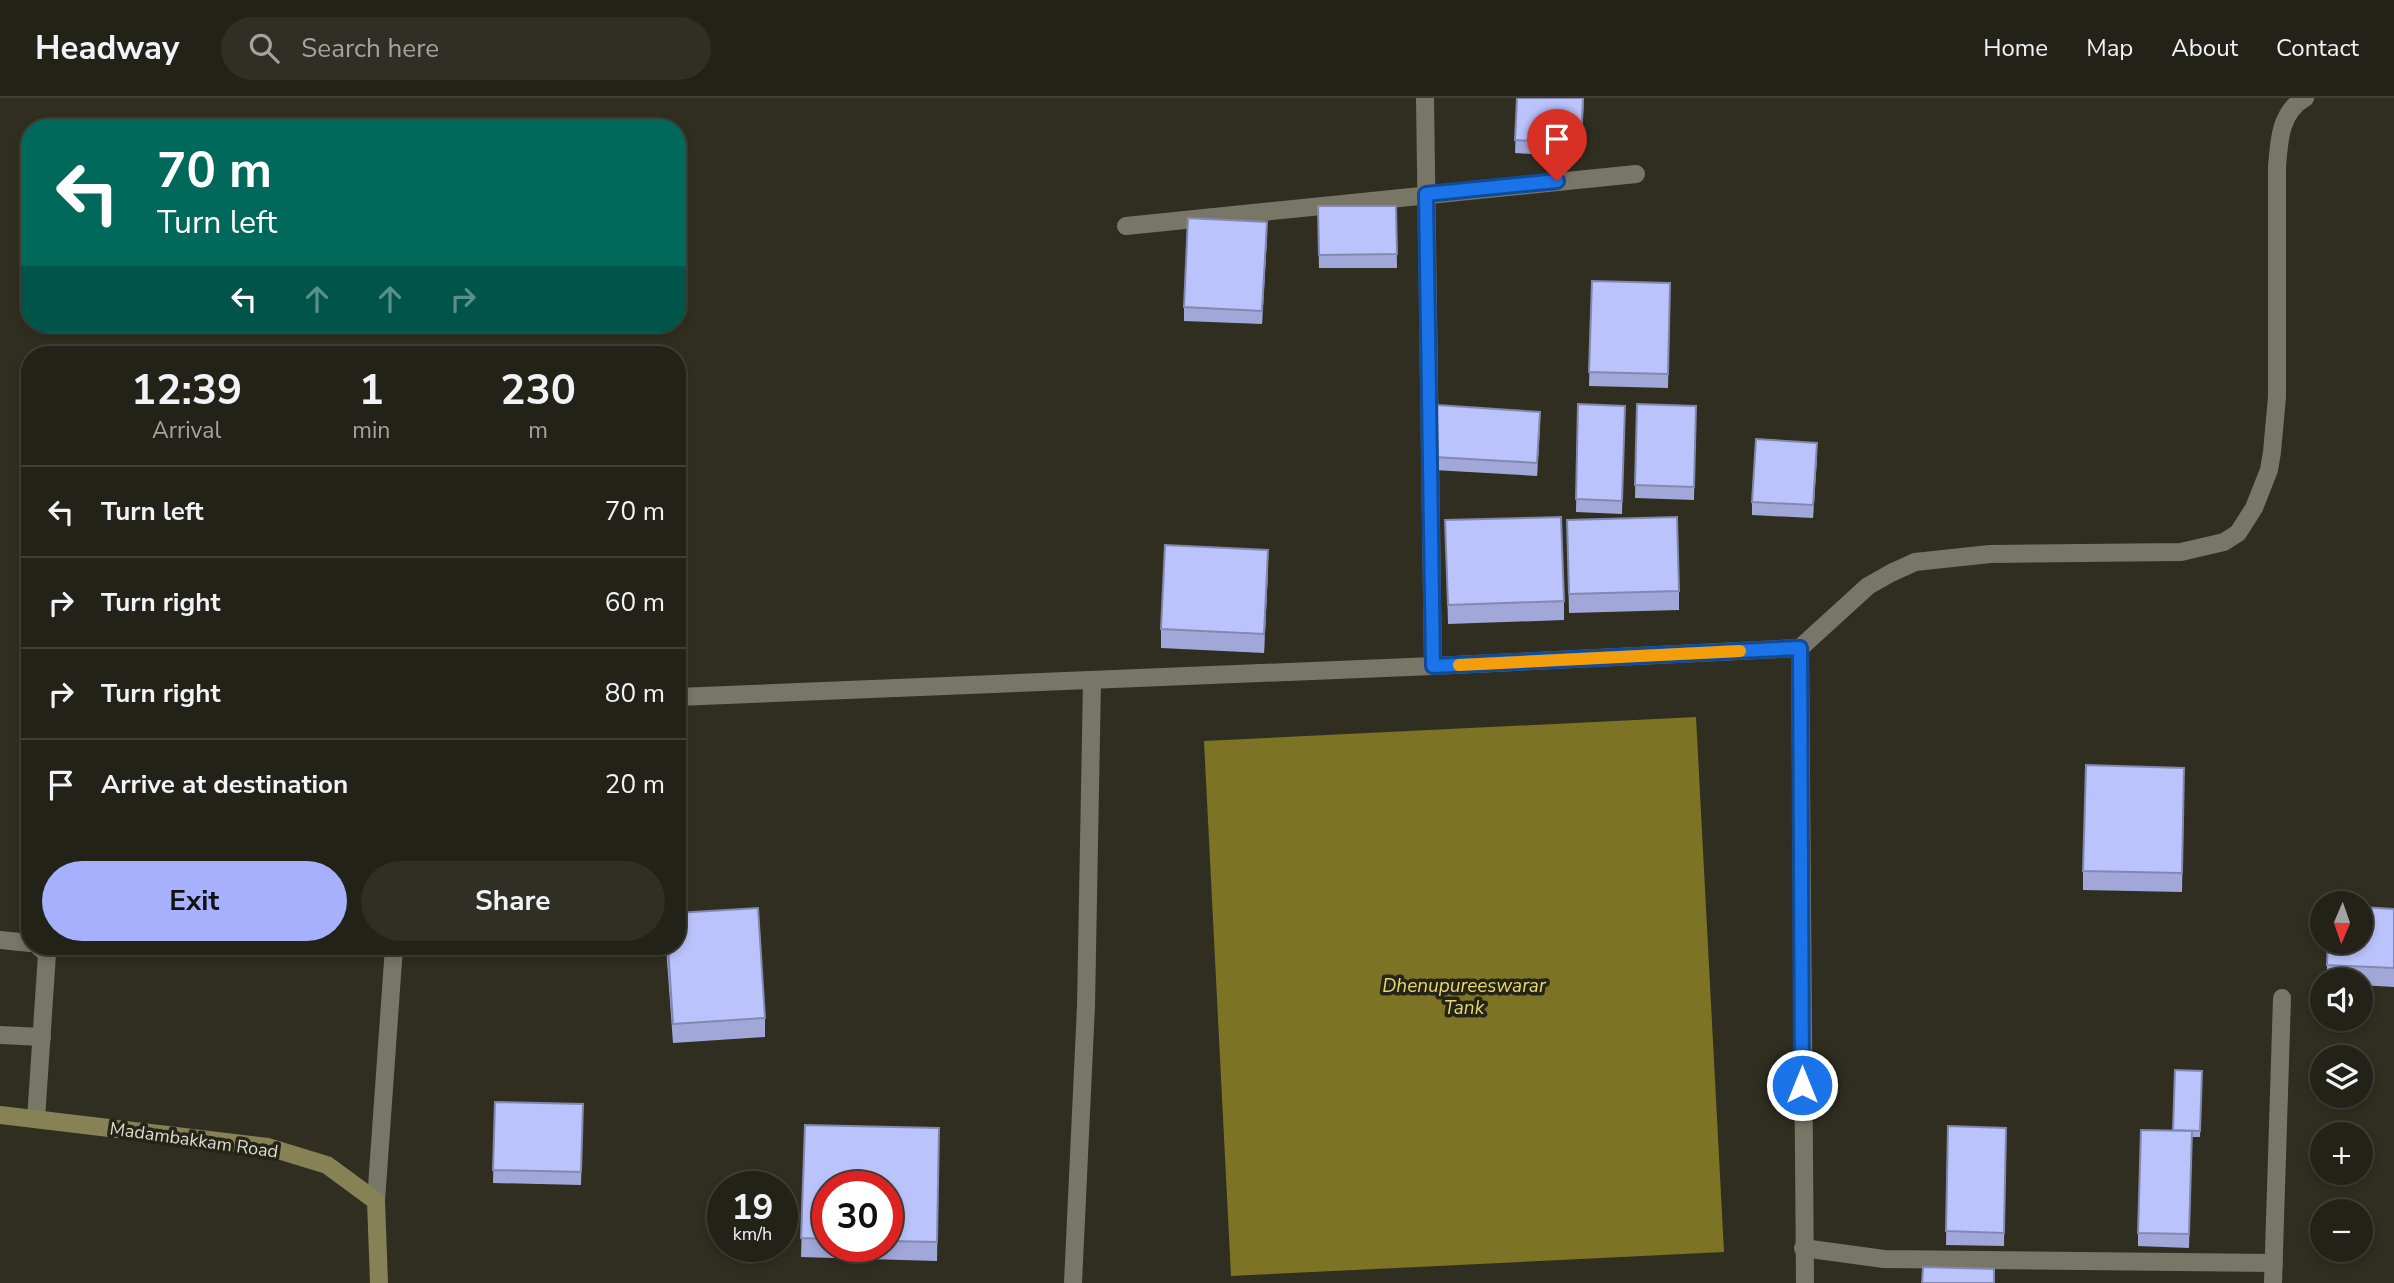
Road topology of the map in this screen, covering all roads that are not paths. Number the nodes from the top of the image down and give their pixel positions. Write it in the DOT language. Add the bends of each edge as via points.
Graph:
graph roads {
  1 [pos="1425,98"];
  2 [pos="2305,98"];
  3 [pos="1636,174"];
  4 [pos="1426,194"];
  5 [pos="1126,226"];
  6 [pos="1800,648"];
  7 [pos="1433,666"];
  8 [pos="1092,681"];
  9 [pos="686,697"];
  10 [pos="0,940"];
  11 [pos="21,942"];
  12 [pos="47,955"];
  13 [pos="393,955"];
  14 [pos="2282,998"];
  15 [pos="0,1035"];
  16 [pos="42,1037"];
  17 [pos="0,1115"];
  18 [pos="36,1119"];
  19 [pos="376,1201"];
  20 [pos="1803,1248"];
  21 [pos="2274,1263"];
  22 [pos="379,1283"];
  23 [pos="1073,1283"];
  24 [pos="1805,1283"];
  25 [pos="2273,1283"];
  1 -- 4 [label="street"];
  2 -- 6 [label="street" via="2295,103 2287,116 2277,167 2277,397 2272,452 2254,508 2238,533 2224,542 2181,552 1990,554 1915,562 1868,586"];
  3 -- 4 [label="street"];
  4 -- 5 [label="street"];
  4 -- 7 [label="street"];
  6 -- 7 [label="street"];
  6 -- 20 [label="street"];
  7 -- 8 [label="street"];
  8 -- 9 [label="street"];
  8 -- 23 [label="street" via="1086,1006"];
  10 -- 11 [label="street"];
  12 -- 16 [label="street"];
  13 -- 19 [label="street"];
  14 -- 21 [label="street"];
  15 -- 16 [label="street"];
  16 -- 18 [label="street"];
  17 -- 18 [label="street, Madambakkam Road"];
  18 -- 19 [label="street, Madambakkam Road" via="268,1147 327,1165"];
  19 -- 22 [label="street"];
  20 -- 21 [label="street" via="1884,1259"];
  20 -- 24 [label="street"];
  21 -- 25 [label="street"];
}
